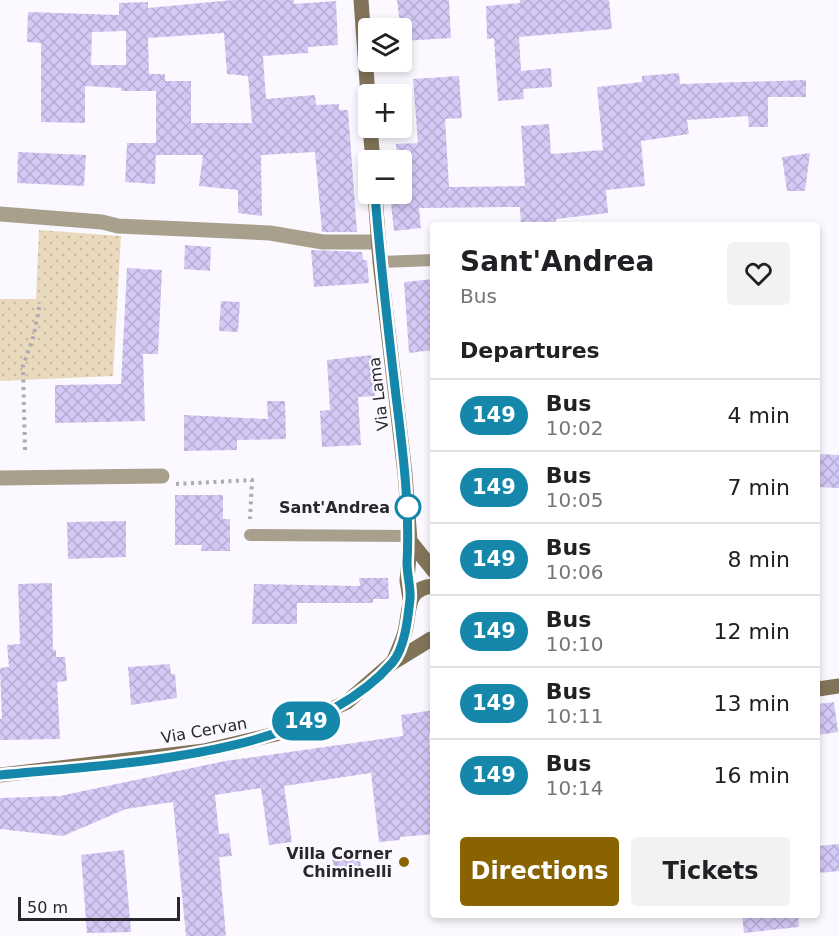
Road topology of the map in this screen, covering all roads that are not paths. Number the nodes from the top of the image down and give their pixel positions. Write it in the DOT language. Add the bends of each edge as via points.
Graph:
graph roads {
  1 [pos="361,0"];
  2 [pos="367,84"];
  3 [pos="376,204"];
  4 [pos="0,214"];
  5 [pos="379,242"];
  6 [pos="430,260"];
  7 [pos="380,262"];
  8 [pos="0,478"];
  9 [pos="164,480"];
  10 [pos="250,535"];
  11 [pos="409,539"];
  12 [pos="430,566"];
  13 [pos="430,587"];
  14 [pos="410,599"];
  15 [pos="407,617"];
  16 [pos="430,637"];
  17 [pos="430,639"];
  18 [pos="393,662"];
  19 [pos="839,686"];
  20 [pos="820,689"];
  21 [pos="0,775"];
  1 -- 2 [label="street"];
  3 -- 5 [label="street, Via Lama"];
  4 -- 5 [label="street" via="118,226 270,233 323,242"];
  5 -- 7 [label="street, Via Lama"];
  6 -- 7 [label="lane"];
  7 -- 11 [label="street, Via Lama"];
  8 -- 9 [label="street"];
  10 -- 11 [label="lane"];
  11 -- 12 [label="street"];
  11 -- 14 [label="street, Via Lama"];
  13 -- 14 [label="street"];
  14 -- 15 [label="street, Via Lama"];
  15 -- 16 [label="street" via="414,631"];
  15 -- 18 [label="street, Via Lama" via="405,634"];
  17 -- 18 [label="street, Via Cervan"];
  18 -- 21 [label="street, Via Cervan" via="347,702 280,733 204,751"];
  19 -- 20 [label="street"];
}
